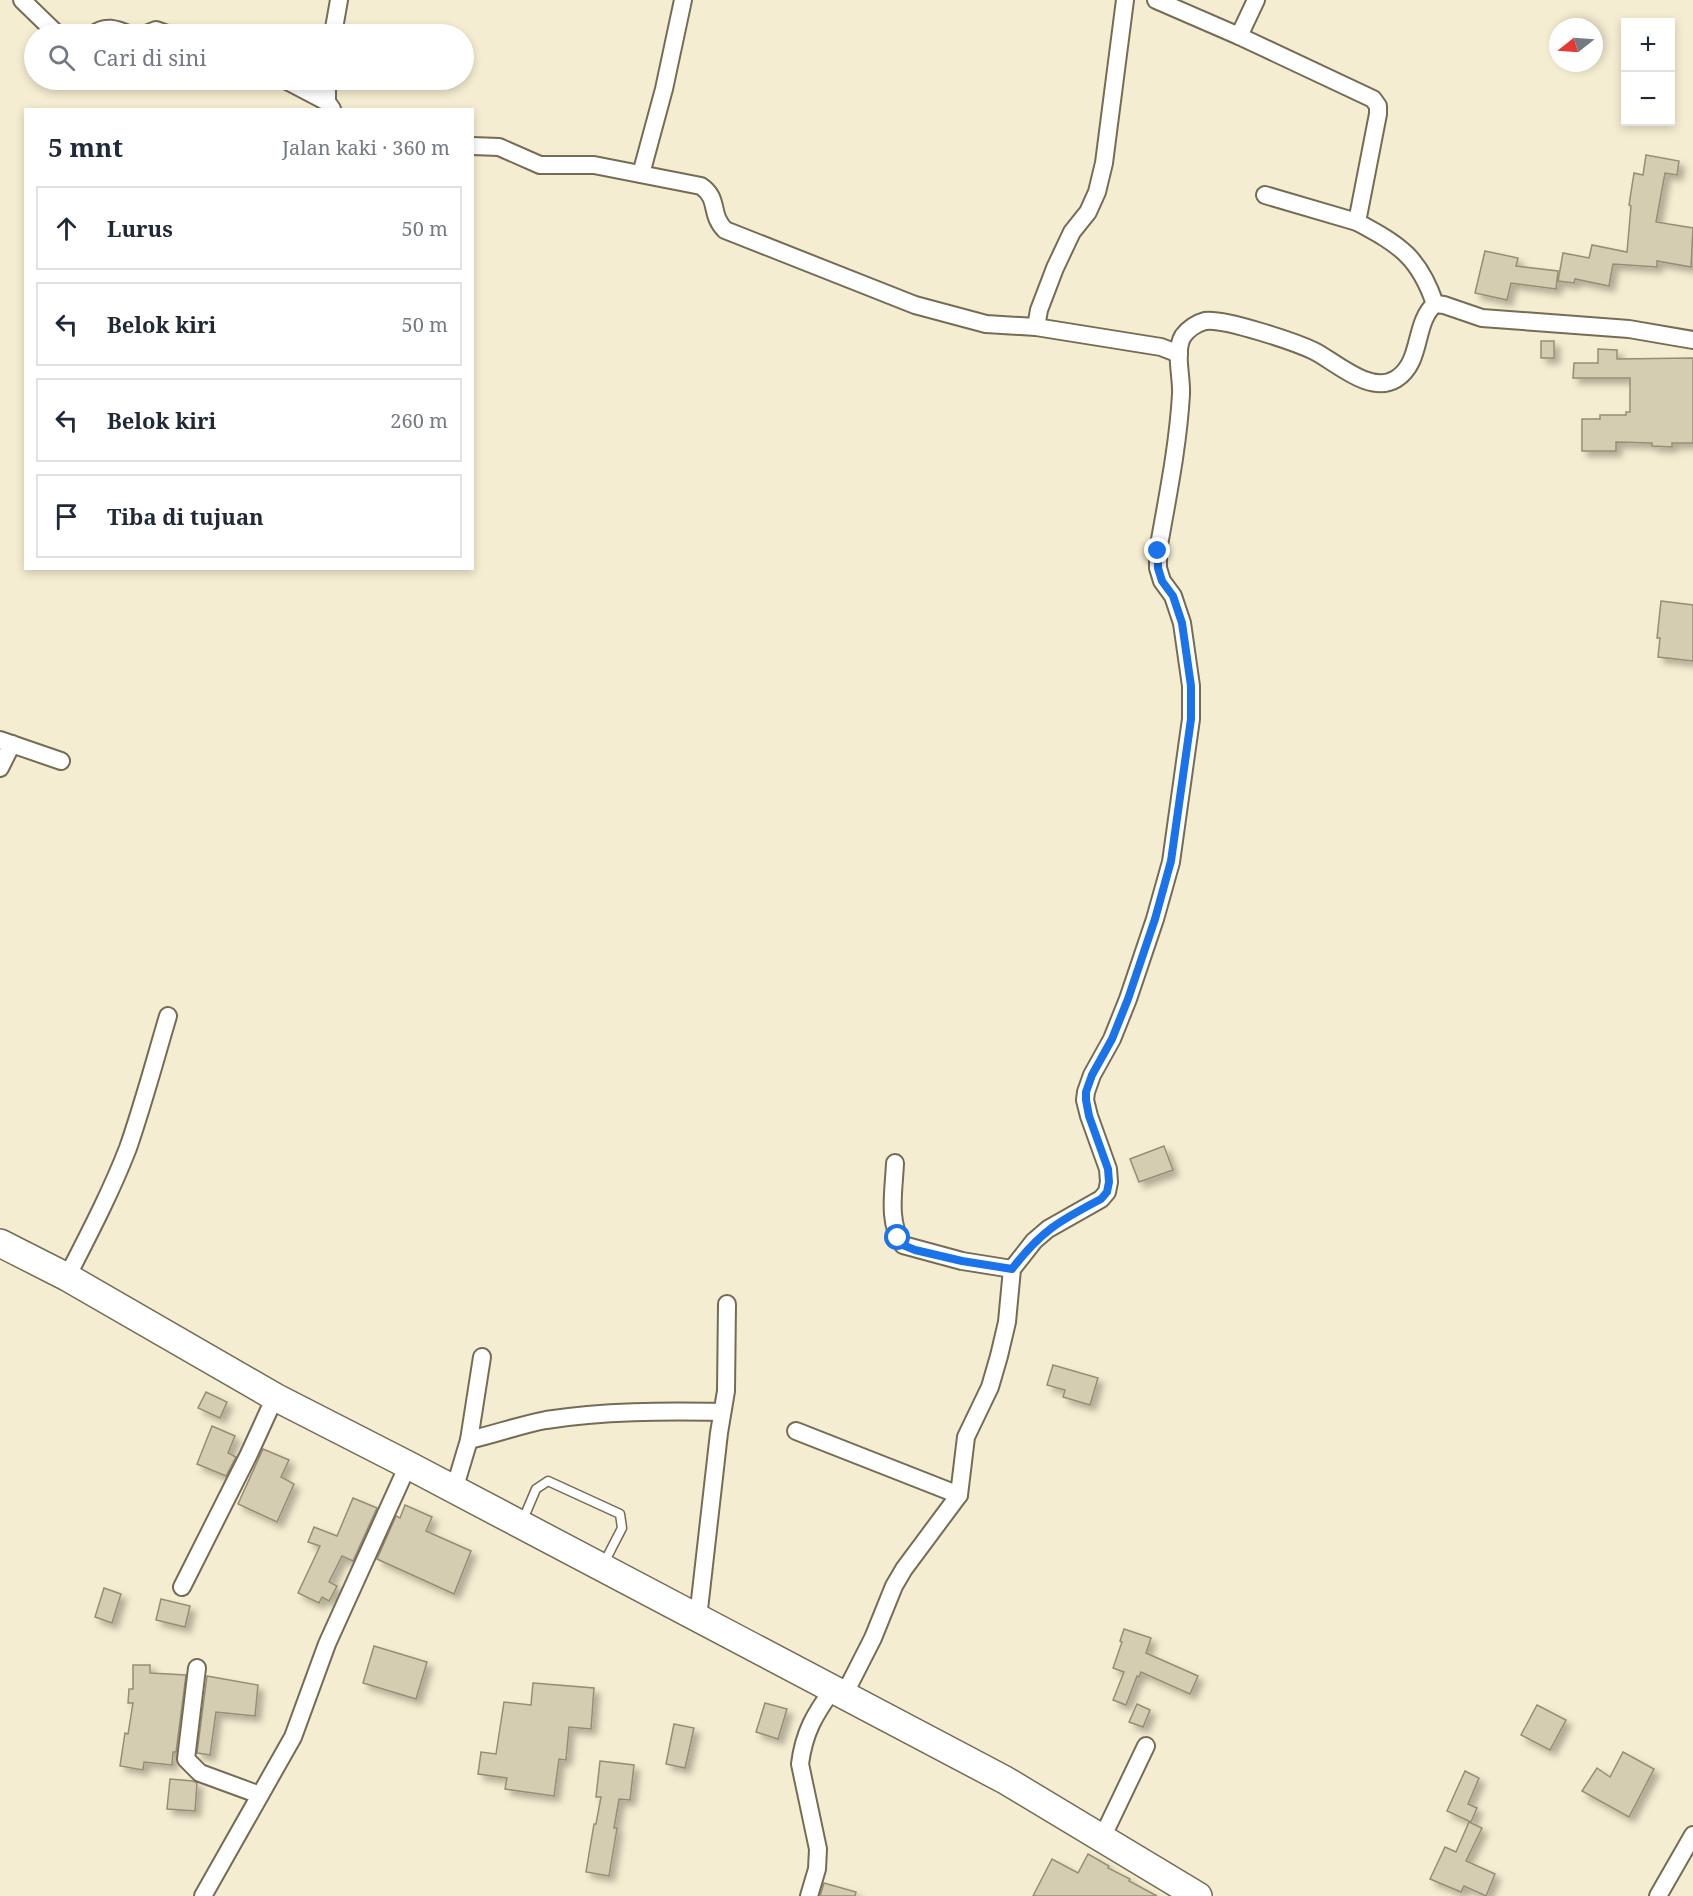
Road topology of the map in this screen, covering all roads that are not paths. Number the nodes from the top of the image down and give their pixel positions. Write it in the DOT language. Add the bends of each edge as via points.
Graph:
graph roads {
  1 [pos="22,0"];
  2 [pos="339,0"];
  3 [pos="683,0"];
  4 [pos="1125,0"];
  5 [pos="1156,0"];
  6 [pos="1256,0"];
  7 [pos="47,24"];
  8 [pos="335,24"];
  9 [pos="1239,36"];
  10 [pos="302,90"];
  11 [pos="328,90"];
  12 [pos="330,106"];
  13 [pos="474,146"];
  14 [pos="641,174"];
  15 [pos="1265,195"];
  16 [pos="1357,222"];
  17 [pos="1435,304"];
  18 [pos="1036,327"];
  19 [pos="1693,340"];
  20 [pos="1179,354"];
  21 [pos="6,742"];
  22 [pos="61,761"];
  23 [pos="0,768"];
  24 [pos="168,1016"];
  25 [pos="895,1163"];
  26 [pos="0,1243"];
  27 [pos="1012,1269"];
  28 [pos="68,1277"];
  29 [pos="727,1304"];
  30 [pos="482,1357"];
  31 [pos="275,1397"];
  32 [pos="722,1412"];
  33 [pos="796,1431"];
  34 [pos="470,1440"];
  35 [pos="408,1465"];
  36 [pos="454,1490"];
  37 [pos="959,1495"];
  38 [pos="521,1525"];
  39 [pos="602,1568"];
  40 [pos="182,1587"];
  41 [pos="698,1618"];
  42 [pos="197,1668"];
  43 [pos="839,1692"];
  44 [pos="1146,1746"];
  45 [pos="260,1796"];
  46 [pos="1693,1835"];
  47 [pos="1102,1838"];
  48 [pos="1687,1860"];
  49 [pos="203,1896"];
  50 [pos="808,1896"];
  51 [pos="1198,1896"];
  52 [pos="1658,1896"];
  1 -- 7 [label="street"];
  2 -- 8 [label="street"];
  3 -- 14 [label="street"];
  4 -- 18 [label="street" via="1097,192 1055,268"];
  5 -- 9 [label="street"];
  6 -- 9 [label="street"];
  9 -- 16 [label="street" via="1367,96 1378,106"];
  10 -- 12 [label="street"];
  11 -- 12 [label="street"];
  13 -- 14 [label="street" via="499,147 540,165 594,165"];
  14 -- 18 [label="street" via="701,186 709,192 714,215 725,230 854,282 915,305 986,324"];
  15 -- 16 [label="street"];
  16 -- 17 [label="street" via="1411,258 1426,280"];
  17 -- 19 [label="street" via="1482,318 1629,329"];
  17 -- 20 [label="street" via="1429,310 1406,370 1395,380 1380,383 1359,378 1290,341 1218,321 1193,326 1184,335"];
  18 -- 20 [label="street" via="1161,347"];
  20 -- 27 [label="street" via="1181,386 1176,447 1158,551 1162,581 1173,596 1182,623 1191,686 1191,719 1171,861 1128,999 1086,1092 1089,1116 1108,1169 1107,1192 1048,1229"];
  21 -- 22 [label="street"];
  21 -- 23 [label="street"];
  24 -- 28 [label="street" via="127,1149"];
  25 -- 27 [label="street" via="894,1223 903,1245"];
  26 -- 28 [label="highway"];
  27 -- 37 [label="street" via="1007,1322 990,1387 966,1437"];
  28 -- 31 [label="highway"];
  29 -- 32 [label="street" via="726,1391"];
  30 -- 34 [label="street"];
  31 -- 35 [label="highway"];
  31 -- 40 [label="street"];
  32 -- 34 [label="street" via="587,1415 543,1421"];
  32 -- 41 [label="street"];
  33 -- 37 [label="street"];
  34 -- 36 [label="street"];
  35 -- 36 [label="highway"];
  35 -- 45 [label="street" via="327,1644 293,1737"];
  36 -- 38 [label="highway"];
  37 -- 43 [label="street" via="904,1569 873,1638"];
  38 -- 39 [label="highway"];
  38 -- 39 [label="lane" via="537,1489 548,1481 620,1514 622,1528"];
  39 -- 41 [label="highway"];
  41 -- 43 [label="highway"];
  42 -- 45 [label="street" via="186,1759 200,1773"];
  43 -- 47 [label="highway" via="1005,1780"];
  43 -- 50 [label="street" via="819,1709 806,1732 802,1751 803,1781 818,1849 817,1869"];
  44 -- 47 [label="street"];
  45 -- 49 [label="street"];
  46 -- 48 [label="street"];
  47 -- 51 [label="highway"];
  48 -- 52 [label="street"];
}
